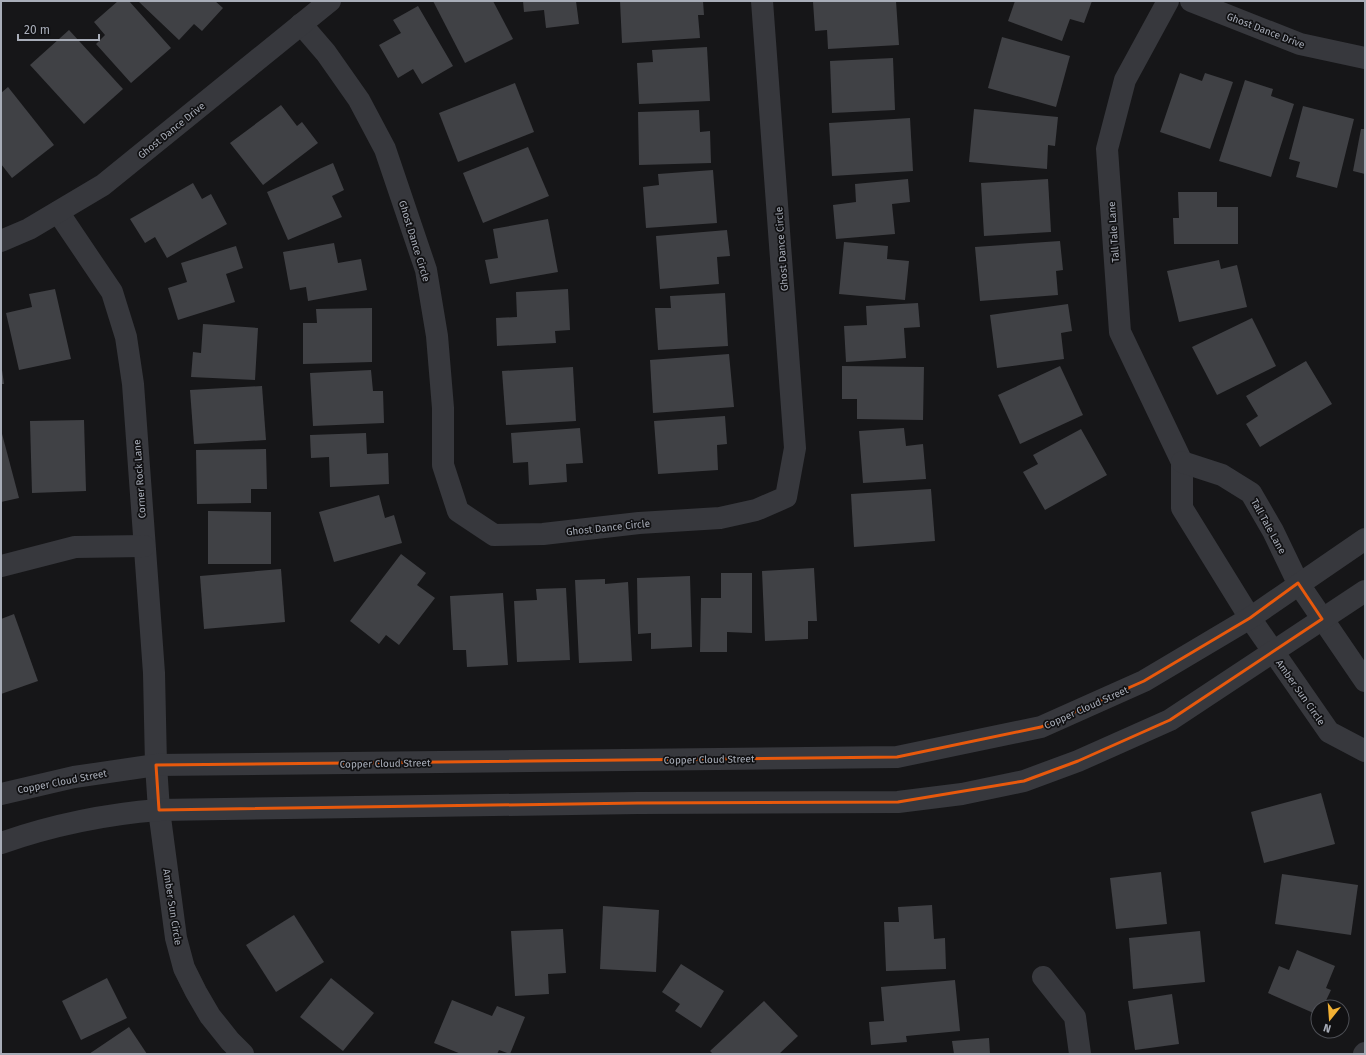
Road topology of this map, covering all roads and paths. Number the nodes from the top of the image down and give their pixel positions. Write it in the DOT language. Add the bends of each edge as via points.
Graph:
graph roads {
  1 [pos="330,1"];
  2 [pos="762,1"];
  3 [pos="1168,1"];
  4 [pos="1191,1"];
  5 [pos="301,24"];
  6 [pos="1365,58"];
  7 [pos="58,212"];
  8 [pos="1,241"];
  9 [pos="1182,462"];
  10 [pos="1365,539"];
  11 [pos="144,546"];
  12 [pos="1,566"];
  13 [pos="1298,583"];
  14 [pos="1365,590"];
  15 [pos="1250,618"];
  16 [pos="1322,619"];
  17 [pos="1273,652"];
  18 [pos="1365,681"];
  19 [pos="1365,751"];
  20 [pos="156,765"];
  21 [pos="1,794"];
  22 [pos="159,810"];
  23 [pos="1,843"];
  24 [pos="1043,977"];
  25 [pos="243,1054"];
  26 [pos="1080,1054"];
  1 -- 5 [label="street, Ghost Dance Drive"];
  2 -- 5 [label="street, Ghost Dance Circle" via="795,448 786,497 756,510 720,518 639,523 543,534 494,535 458,511 443,465 443,408 437,336 426,270 385,149 359,100 326,52"];
  3 -- 9 [label="street, Tall Tale Lane" via="1125,80 1108,149 1120,332"];
  4 -- 6 [label="street, Ghost Dance Drive" via="1300,44"];
  5 -- 7 [label="street, Ghost Dance Drive" via="103,185"];
  7 -- 8 [label="street, Ghost Dance Drive" via="29,229"];
  7 -- 11 [label="street, Corner Rock Lane" via="112,292 126,337 133,384"];
  9 -- 13 [label="street, Tall Tale Lane" via="1222,474 1251,493"];
  9 -- 15 [label="street, Tall Tale Lane" via="1182,508"];
  10 -- 13 [label="street, Copper Cloud Street"];
  11 -- 12 [label="street" via="75,548"];
  11 -- 20 [label="street, Corner Rock Lane" via="154,673"];
  13 -- 15 [label="street, Copper Cloud Street"];
  13 -- 16 [label="street"];
  14 -- 16 [label="street"];
  15 -- 17 [label="street, Amber Sun Circle"];
  15 -- 20 [label="street, Copper Cloud Street" via="1144,681 1041,727 897,757"];
  16 -- 17 [label="street"];
  16 -- 18 [label="street"];
  17 -- 19 [label="street, Amber Sun Circle" via="1329,732"];
  17 -- 22 [label="street" via="1162,723 1024,782 962,794 898,802"];
  20 -- 21 [label="street, Copper Cloud Street" via="74,777"];
  20 -- 22 [label="street, Amber Sun Circle"];
  22 -- 23 [label="street" via="117,815 29,834"];
  22 -- 25 [label="street, Amber Sun Circle" via="176,938 184,968 210,1016"];
  24 -- 26 [label="street" via="1075,1017"];
}
